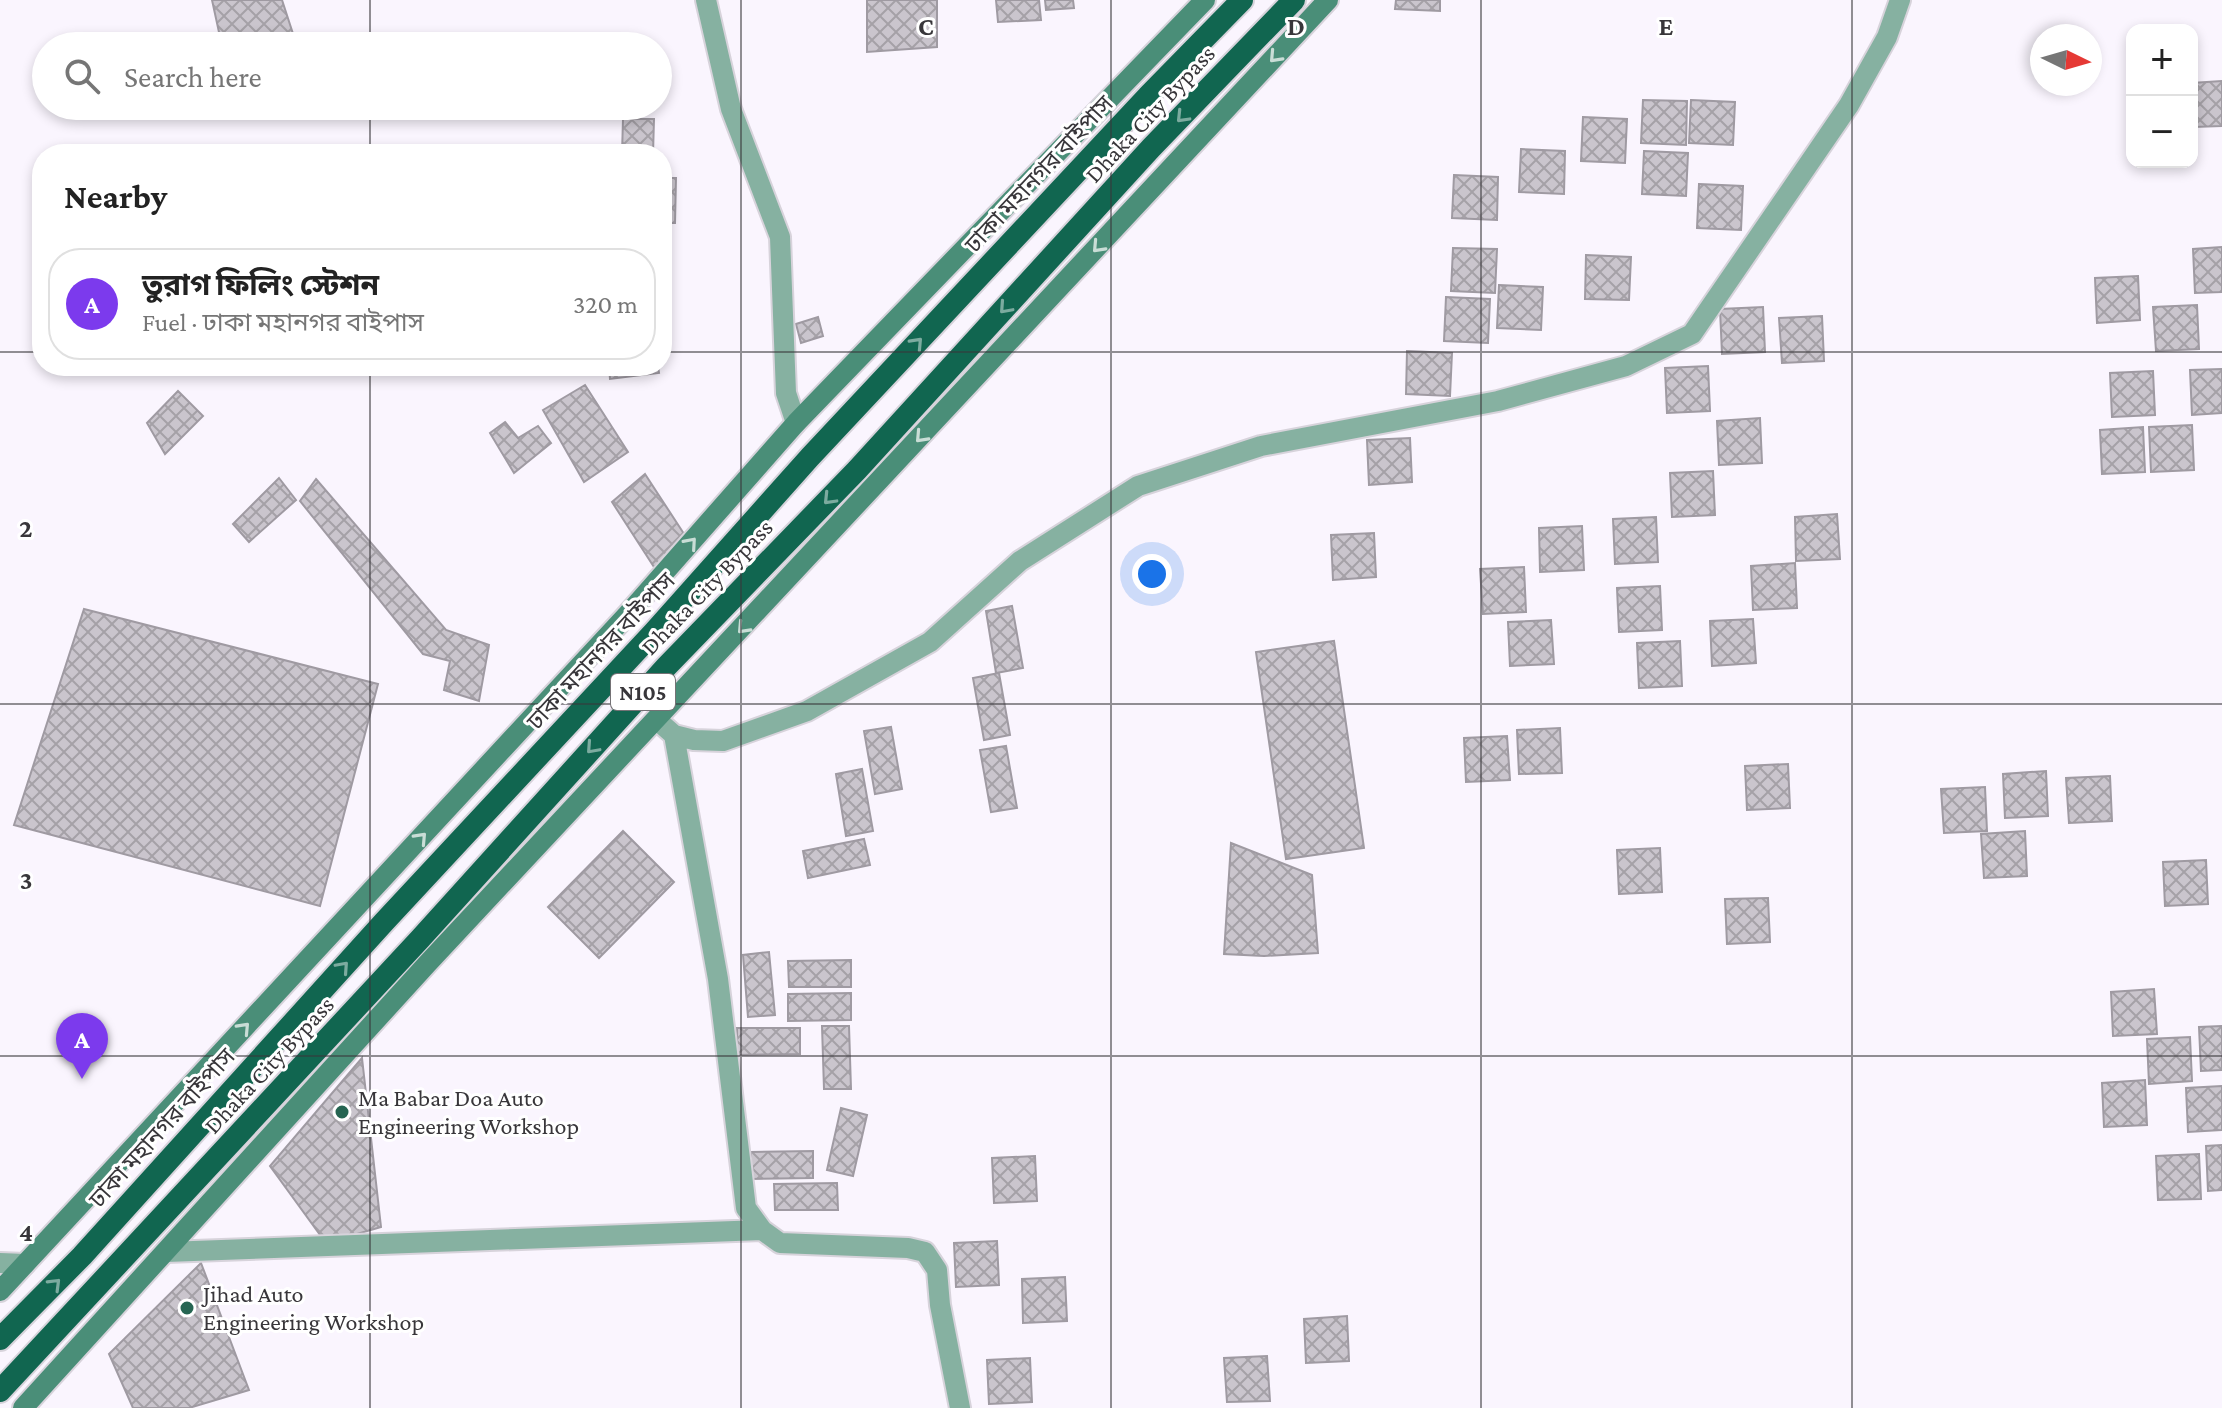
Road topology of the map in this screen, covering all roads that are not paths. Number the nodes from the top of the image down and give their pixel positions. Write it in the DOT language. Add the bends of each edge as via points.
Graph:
graph roads {
  1 [pos="706,0"];
  2 [pos="1205,0"];
  3 [pos="1242,0"];
  4 [pos="1294,0"];
  5 [pos="1328,0"];
  6 [pos="1900,0"];
  7 [pos="796,423"];
  8 [pos="657,720"];
  9 [pos="674,735"];
  10 [pos="762,1230"];
  11 [pos="166,1252"];
  12 [pos="0,1263"];
  13 [pos="25,1264"];
  14 [pos="0,1291"];
  15 [pos="0,1339"];
  16 [pos="0,1391"];
  17 [pos="23,1408"];
  18 [pos="960,1408"];
  1 -- 7 [label="street" via="731,109 780,237 786,393"];
  2 -- 7 [label="main road"];
  15 -- 3 [label="highway, ঢাকা মহানগর বাইপাস / N105, one-way" via="82,1256 810,457"];
  4 -- 16 [label="highway, Dhaka City Bypass / N105, one-way" via="857,470 666,667"];
  5 -- 8 [label="main road, one-way"];
  6 -- 9 [label="street" via="1887,37 1849,105 1692,334 1626,366 1498,401 1261,446 1138,486 1020,561 930,642 807,711 723,741"];
  13 -- 7 [label="main road, one-way" via="626,616"];
  8 -- 9 [label="street"];
  8 -- 11 [label="main road" via="416,975"];
  9 -- 10 [label="street" via="718,979 746,1208"];
  10 -- 11 [label="street"];
  10 -- 18 [label="street" via="780,1243 925,1252 937,1270"];
  11 -- 17 [label="main road"];
  12 -- 13 [label="street"];
  13 -- 14 [label="main road"];
}
